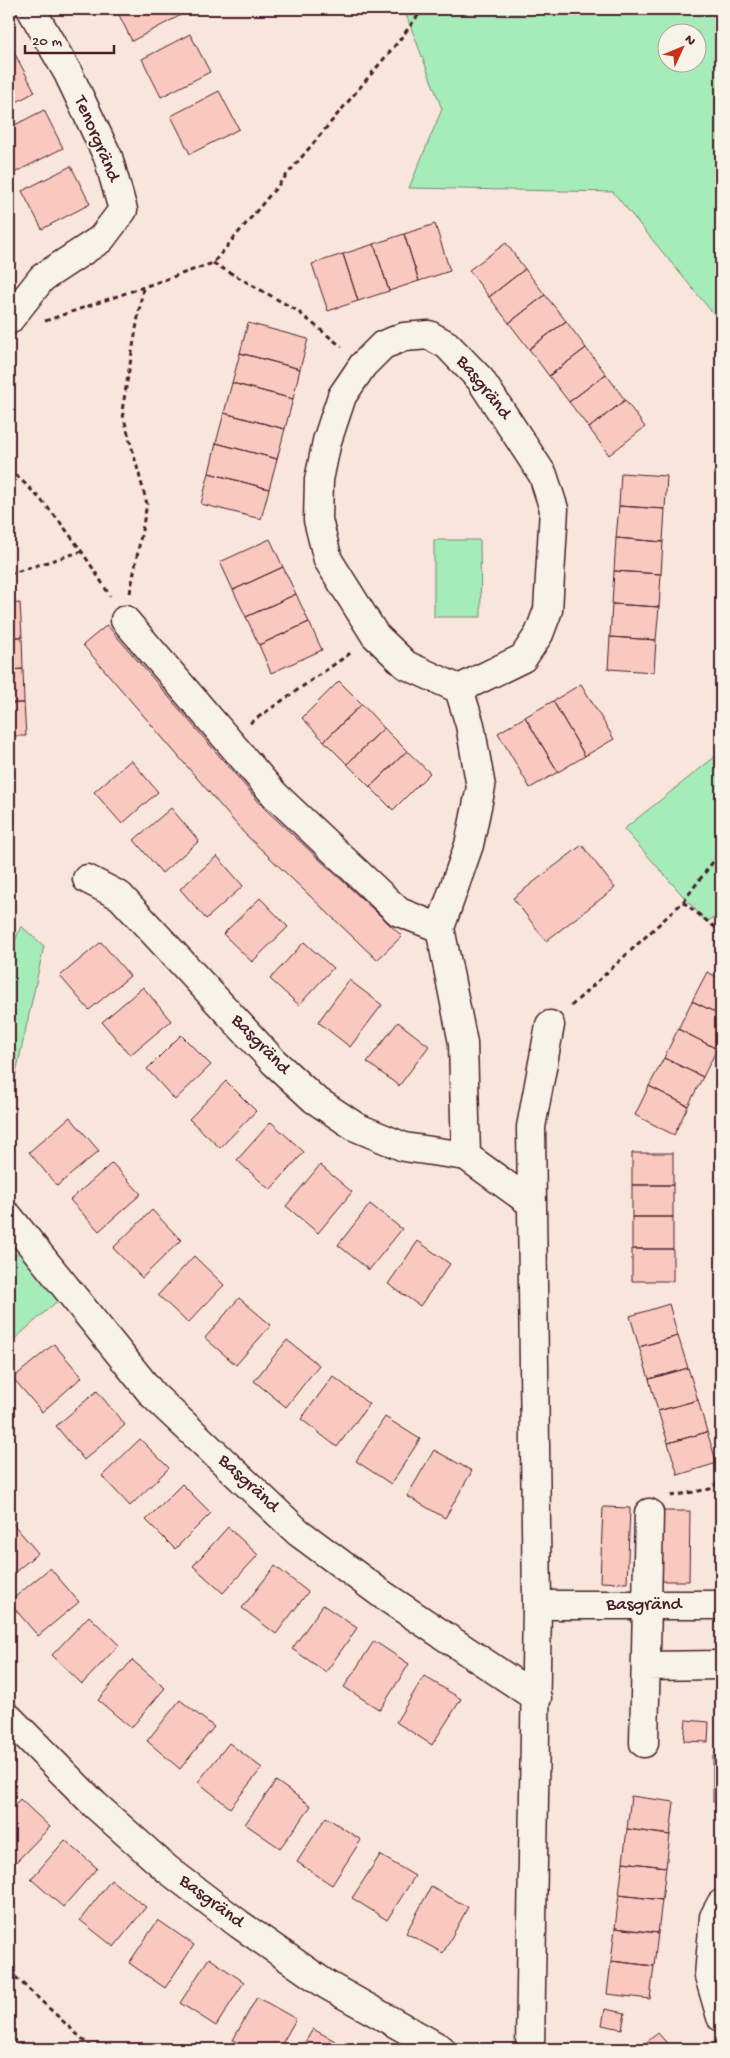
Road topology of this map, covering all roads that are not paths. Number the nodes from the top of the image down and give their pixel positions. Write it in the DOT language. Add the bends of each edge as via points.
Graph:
graph roads {
  1 [pos="31,9"];
  2 [pos="9,320"];
  3 [pos="125,620"];
  4 [pos="459,689"];
  5 [pos="87,879"];
  6 [pos="440,928"];
  7 [pos="550,1025"];
  8 [pos="466,1156"];
  9 [pos="531,1203"];
  10 [pos="9,1217"];
  11 [pos="649,1513"];
  12 [pos="537,1605"];
  13 [pos="647,1605"];
  14 [pos="721,1605"];
  15 [pos="721,1665"];
  16 [pos="646,1666"];
  17 [pos="537,1698"];
  18 [pos="9,1718"];
  19 [pos="644,1743"];
  20 [pos="721,1904"];
  21 [pos="721,2017"];
  22 [pos="441,2049"];
  23 [pos="530,2049"];
  1 -- 2 [label="street, Tenorgränd" via="68,73 108,157 123,210 101,239 42,278"];
  3 -- 6 [label="street" via="276,795 399,912"];
  4 -- 4 [label="street, Basgränd" via="523,658 539,634 548,610 554,509 543,475 480,379 447,345 429,335 404,337 383,345 363,365 342,396 327,441 319,480 318,520 328,560 375,635 406,665"];
  4 -- 6 [label="street" via="470,726 481,787 469,846"];
  5 -- 8 [label="street, Basgränd" via="120,896 274,1062 314,1099 356,1127 404,1147"];
  6 -- 8 [label="street" via="463,1043"];
  7 -- 9 [label="street" via="531,1127"];
  8 -- 9 [label="street, Basgränd"];
  9 -- 12 [label="street"];
  10 -- 17 [label="street, Basgränd" via="153,1395 298,1532 383,1595"];
  11 -- 13 [label="street"];
  12 -- 13 [label="street, Basgränd"];
  12 -- 17 [label="street"];
  13 -- 14 [label="street, Basgränd"];
  13 -- 16 [label="street"];
  15 -- 16 [label="street"];
  16 -- 19 [label="street"];
  17 -- 23 [label="street"];
  18 -- 22 [label="street, Basgränd" via="94,1804 167,1869 327,1985"];
  20 -- 21 [label="street" via="714,1917 709,1976"];
}
